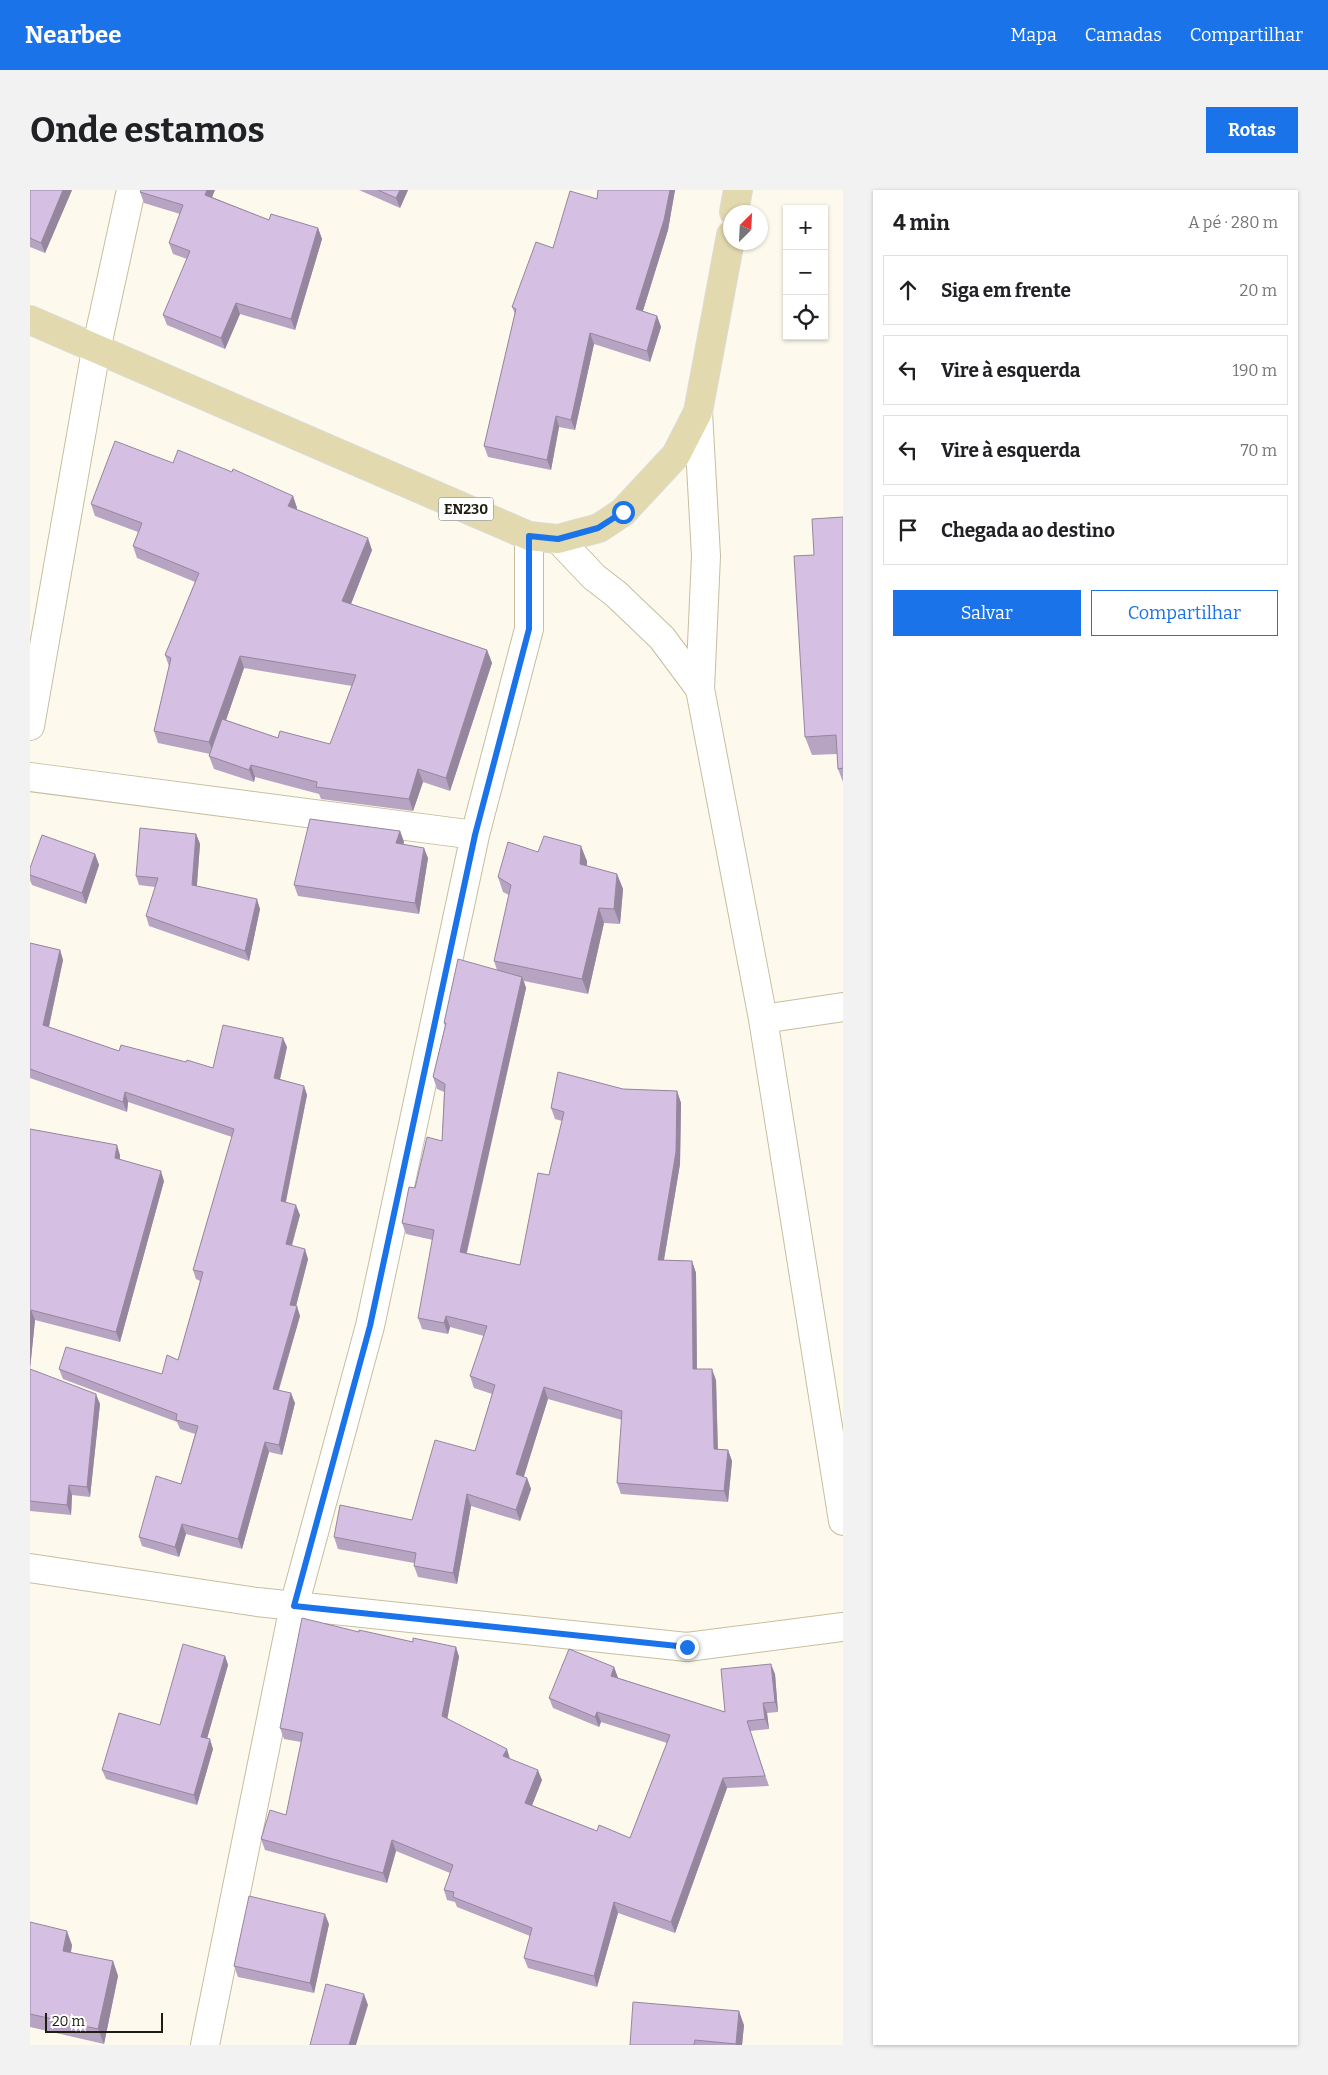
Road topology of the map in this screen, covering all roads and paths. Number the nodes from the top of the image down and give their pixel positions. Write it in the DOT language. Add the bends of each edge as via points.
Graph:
graph roads {
  1 [pos="131,190"];
  2 [pos="738,190"];
  3 [pos="735,205"];
  4 [pos="727,250"];
  5 [pos="30,320"];
  6 [pos="96,350"];
  7 [pos="698,412"];
  8 [pos="529,536"];
  9 [pos="558,539"];
  10 [pos="700,689"];
  11 [pos="30,726"];
  12 [pos="30,777"];
  13 [pos="475,835"];
  14 [pos="843,1007"];
  15 [pos="763,1019"];
  16 [pos="843,1521"];
  17 [pos="30,1568"];
  18 [pos="294,1606"];
  19 [pos="843,1627"];
  20 [pos="206,2045"];
  1 -- 6 [label="street"];
  2 -- 3 [label="main road"];
  4 -- 7 [label="main road, EN230"];
  5 -- 6 [label="main road, EN230"];
  6 -- 8 [label="main road, EN230"];
  6 -- 11 [label="street"];
  7 -- 9 [label="main road, EN230" via="676,455 623,512 598,528"];
  7 -- 10 [label="street" via="706,556"];
  8 -- 9 [label="main road, EN230"];
  8 -- 13 [label="street" via="529,629"];
  9 -- 10 [label="street" via="594,577 662,638"];
  10 -- 15 [label="street"];
  12 -- 13 [label="street"];
  13 -- 18 [label="street" via="370,1326"];
  14 -- 15 [label="street"];
  15 -- 16 [label="street"];
  17 -- 18 [label="street"];
  18 -- 19 [label="street" via="687,1647"];
  18 -- 20 [label="street"];
}
